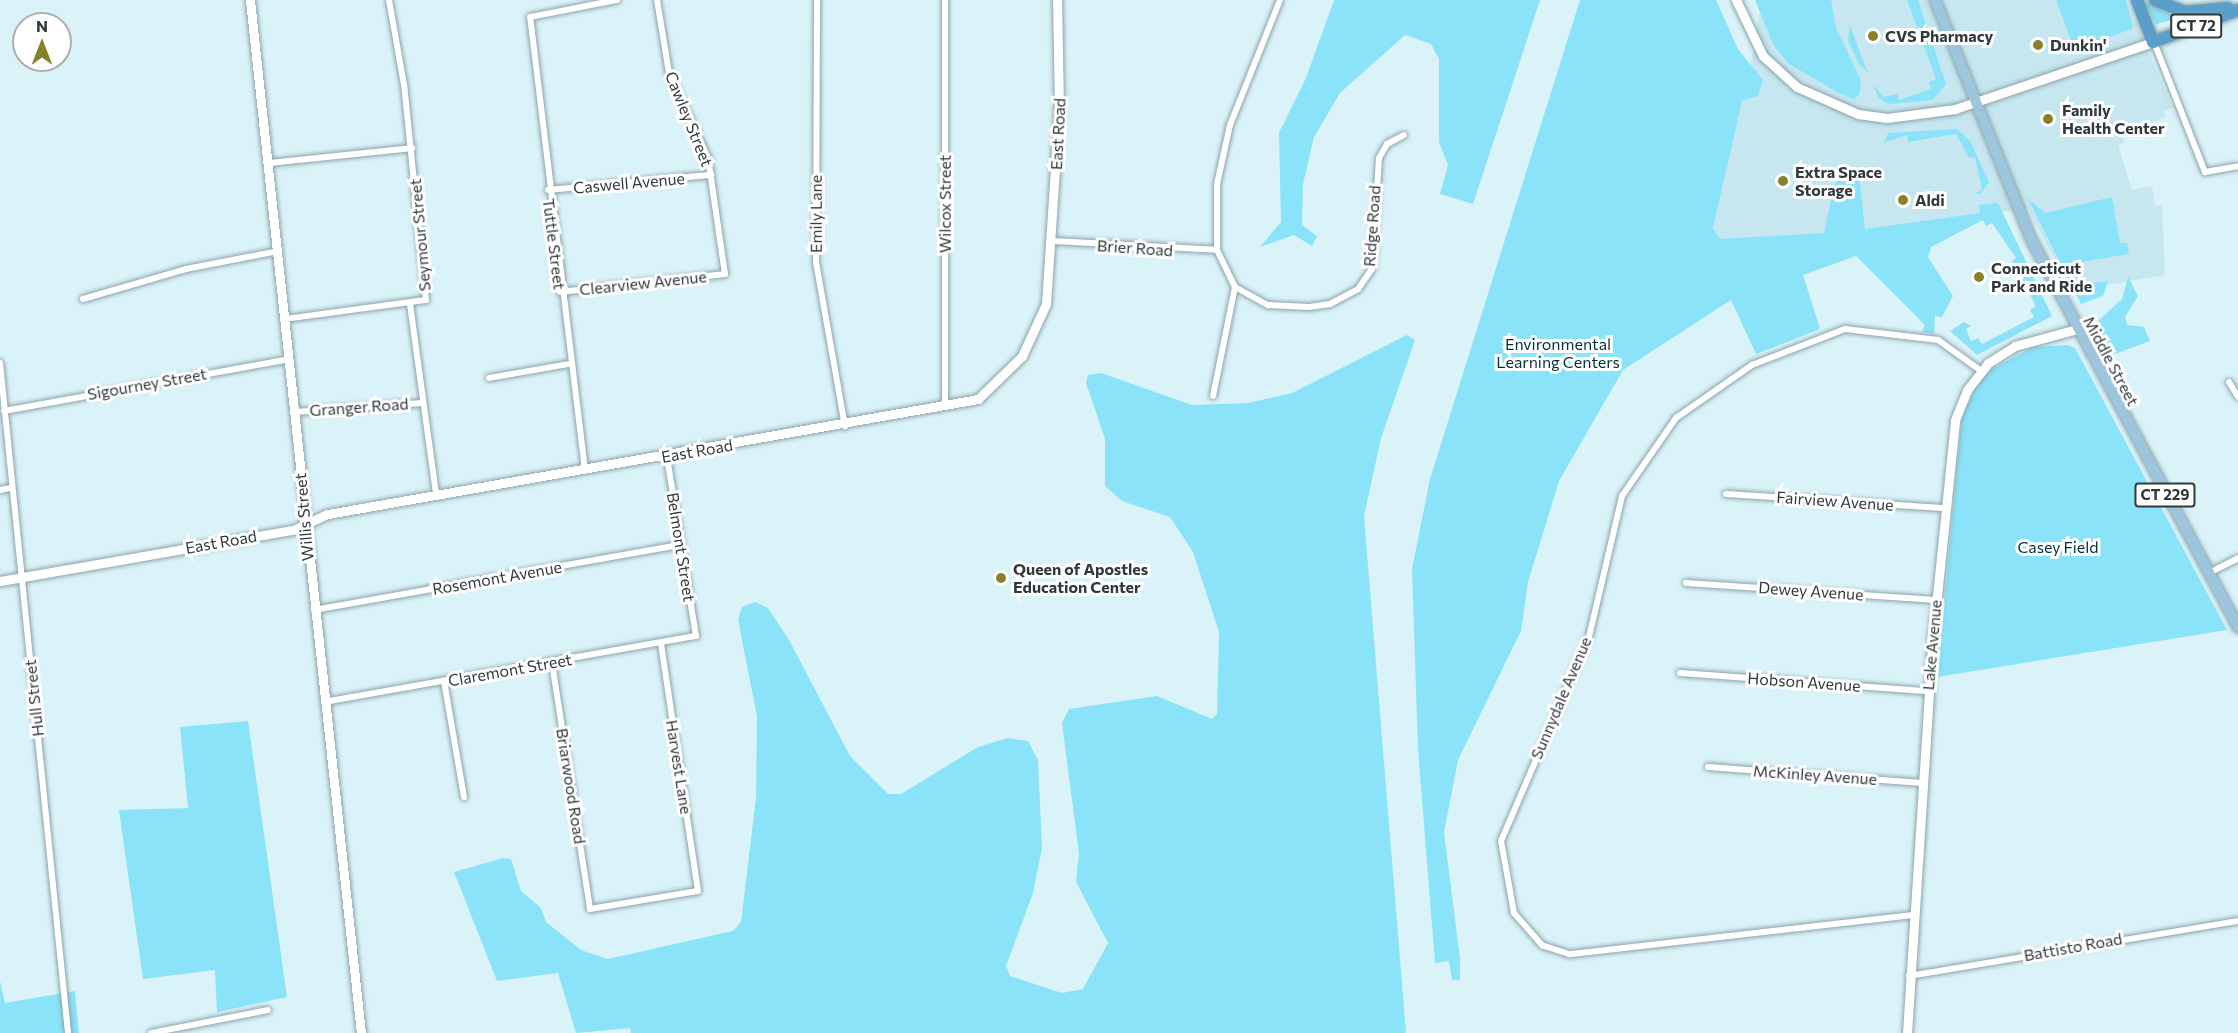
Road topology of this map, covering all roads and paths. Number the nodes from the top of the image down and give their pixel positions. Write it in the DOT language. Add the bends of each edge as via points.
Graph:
graph roads {
  1 [pos="250,0"];
  2 [pos="389,0"];
  3 [pos="617,0"];
  4 [pos="657,0"];
  5 [pos="817,0"];
  6 [pos="945,0"];
  7 [pos="1057,0"];
  8 [pos="1280,0"];
  9 [pos="1737,0"];
  10 [pos="1935,0"];
  11 [pos="2137,0"];
  12 [pos="2155,0"];
  13 [pos="2238,8"];
  14 [pos="2153,42"];
  15 [pos="1974,103"];
  16 [pos="1404,135"];
  17 [pos="412,148"];
  18 [pos="270,163"];
  19 [pos="2238,166"];
  20 [pos="711,175"];
  21 [pos="548,190"];
  22 [pos="1052,241"];
  23 [pos="1217,250"];
  24 [pos="279,251"];
  25 [pos="725,274"];
  26 [pos="1235,287"];
  27 [pos="561,292"];
  28 [pos="82,299"];
  29 [pos="410,304"];
  30 [pos="285,319"];
  31 [pos="2076,329"];
  32 [pos="290,359"];
  33 [pos="0,363"];
  34 [pos="568,364"];
  35 [pos="1980,370"];
  36 [pos="489,378"];
  37 [pos="2229,382"];
  38 [pos="1213,396"];
  39 [pos="2238,397"];
  40 [pos="423,403"];
  41 [pos="945,408"];
  42 [pos="4,411"];
  43 [pos="295,412"];
  44 [pos="845,426"];
  45 [pos="667,457"];
  46 [pos="585,470"];
  47 [pos="10,488"];
  48 [pos="0,490"];
  49 [pos="436,494"];
  50 [pos="1726,494"];
  51 [pos="1944,508"];
  52 [pos="304,524"];
  53 [pos="680,545"];
  54 [pos="2238,558"];
  55 [pos="2208,573"];
  56 [pos="22,577"];
  57 [pos="0,581"];
  58 [pos="1686,583"];
  59 [pos="1936,600"];
  60 [pos="314,610"];
  61 [pos="2238,627"];
  62 [pos="696,636"];
  63 [pos="660,644"];
  64 [pos="552,663"];
  65 [pos="1680,673"];
  66 [pos="444,681"];
  67 [pos="1928,691"];
  68 [pos="324,702"];
  69 [pos="1708,767"];
  70 [pos="1922,783"];
  71 [pos="464,798"];
  72 [pos="590,909"];
  73 [pos="1913,915"];
  74 [pos="2238,921"];
  75 [pos="1909,976"];
  76 [pos="268,1010"];
  77 [pos="68,1033"];
  78 [pos="151,1033"];
  79 [pos="361,1033"];
  80 [pos="1907,1033"];
  1 -- 18 [label="main road, Willis Street"];
  2 -- 17 [label="street, Seymour Street"];
  3 -- 21 [label="street, Tuttle Street" via="530,17"];
  4 -- 20 [label="street, Cawley Street" via="669,73"];
  5 -- 44 [label="street, Emily Lane" via="816,262"];
  6 -- 41 [label="street, Wilcox Street"];
  7 -- 22 [label="main road, East Road" via="1060,95"];
  8 -- 23 [label="street" via="1230,125 1217,184"];
  9 -- 15 [label="main road" via="1763,56 1797,87 1824,102 1892,118"];
  10 -- 15 [label="main road, Middle Street / CT 229"];
  11 -- 14 [label="highway, CT 72"];
  12 -- 13 [label="highway, CT 72" via="2184,12"];
  13 -- 14 [label="highway, CT 72"];
  14 -- 15 [label="main road"];
  14 -- 19 [label="street" via="2205,172"];
  15 -- 31 [label="main road, Middle Street / CT 229" via="2027,231"];
  16 -- 26 [label="street, Ridge Road" via="1387,144 1380,158 1372,269 1358,289 1330,304 1309,308 1268,304"];
  17 -- 18 [label="street"];
  17 -- 29 [label="street, Seymour Street" via="427,296"];
  18 -- 24 [label="main road, Willis Street"];
  20 -- 21 [label="street, Caswell Avenue"];
  20 -- 25 [label="street, Cawley Street"];
  21 -- 27 [label="street, Tuttle Street"];
  22 -- 23 [label="street, Brier Road"];
  22 -- 41 [label="main road, East Road" via="1046,304 1030,345 987,392"];
  23 -- 26 [label="street"];
  24 -- 28 [label="street" via="186,269"];
  24 -- 30 [label="main road, Willis Street"];
  25 -- 27 [label="street, Clearview Avenue"];
  26 -- 38 [label="street"];
  27 -- 34 [label="street, Tuttle Street"];
  29 -- 30 [label="street"];
  29 -- 40 [label="street, Seymour Street"];
  30 -- 32 [label="main road, Willis Street"];
  31 -- 35 [label="main road, Lake Avenue" via="2015,346"];
  31 -- 55 [label="main road, Middle Street / CT 229"];
  32 -- 42 [label="street, Sigourney Street"];
  32 -- 43 [label="main road, Willis Street"];
  33 -- 42 [label="street, Hull Street"];
  34 -- 36 [label="street"];
  34 -- 46 [label="street, Tuttle Street"];
  35 -- 51 [label="main road, Lake Avenue" via="1954,420"];
  35 -- 73 [label="street, Sunnydale Avenue" via="1938,340 1845,328 1752,365 1676,418 1622,496 1589,637 1502,841 1514,913 1542,945 1569,954"];
  37 -- 39 [label="street"];
  40 -- 43 [label="street, Granger Road"];
  40 -- 49 [label="street, Seymour Street"];
  41 -- 44 [label="main road, East Road"];
  42 -- 47 [label="street, Hull Street"];
  43 -- 52 [label="main road, Willis Street"];
  44 -- 45 [label="main road, East Road"];
  45 -- 46 [label="main road, East Road"];
  45 -- 53 [label="street, Belmont Street"];
  46 -- 49 [label="main road, East Road"];
  47 -- 48 [label="street"];
  47 -- 56 [label="street, Hull Street"];
  49 -- 52 [label="main road, East Road"];
  50 -- 51 [label="street, Fairview Avenue"];
  51 -- 59 [label="main road, Lake Avenue"];
  52 -- 56 [label="main road, East Road"];
  52 -- 60 [label="main road, Willis Street"];
  53 -- 60 [label="street, Rosemont Avenue"];
  53 -- 62 [label="street, Belmont Street"];
  54 -- 55 [label="street"];
  55 -- 61 [label="main road, Middle Street / CT 229"];
  56 -- 57 [label="main road, East Road"];
  56 -- 77 [label="street, Hull Street"];
  58 -- 59 [label="street, Dewey Avenue"];
  59 -- 67 [label="main road, Lake Avenue"];
  60 -- 68 [label="main road, Willis Street"];
  62 -- 63 [label="street, Claremont Street"];
  63 -- 64 [label="street, Claremont Street"];
  63 -- 72 [label="street, Harvest Lane" via="698,891"];
  64 -- 66 [label="street, Claremont Street"];
  64 -- 72 [label="street, Briarwood Road"];
  65 -- 67 [label="street, Hobson Avenue"];
  66 -- 68 [label="street, Claremont Street"];
  66 -- 71 [label="street"];
  67 -- 70 [label="main road, Lake Avenue"];
  68 -- 79 [label="main road, Willis Street"];
  69 -- 70 [label="street, McKinley Avenue"];
  70 -- 73 [label="main road, Lake Avenue"];
  73 -- 75 [label="main road, Lake Avenue"];
  74 -- 75 [label="street, Battisto Road"];
  75 -- 80 [label="main road, Lake Avenue"];
  76 -- 78 [label="street"];
}
